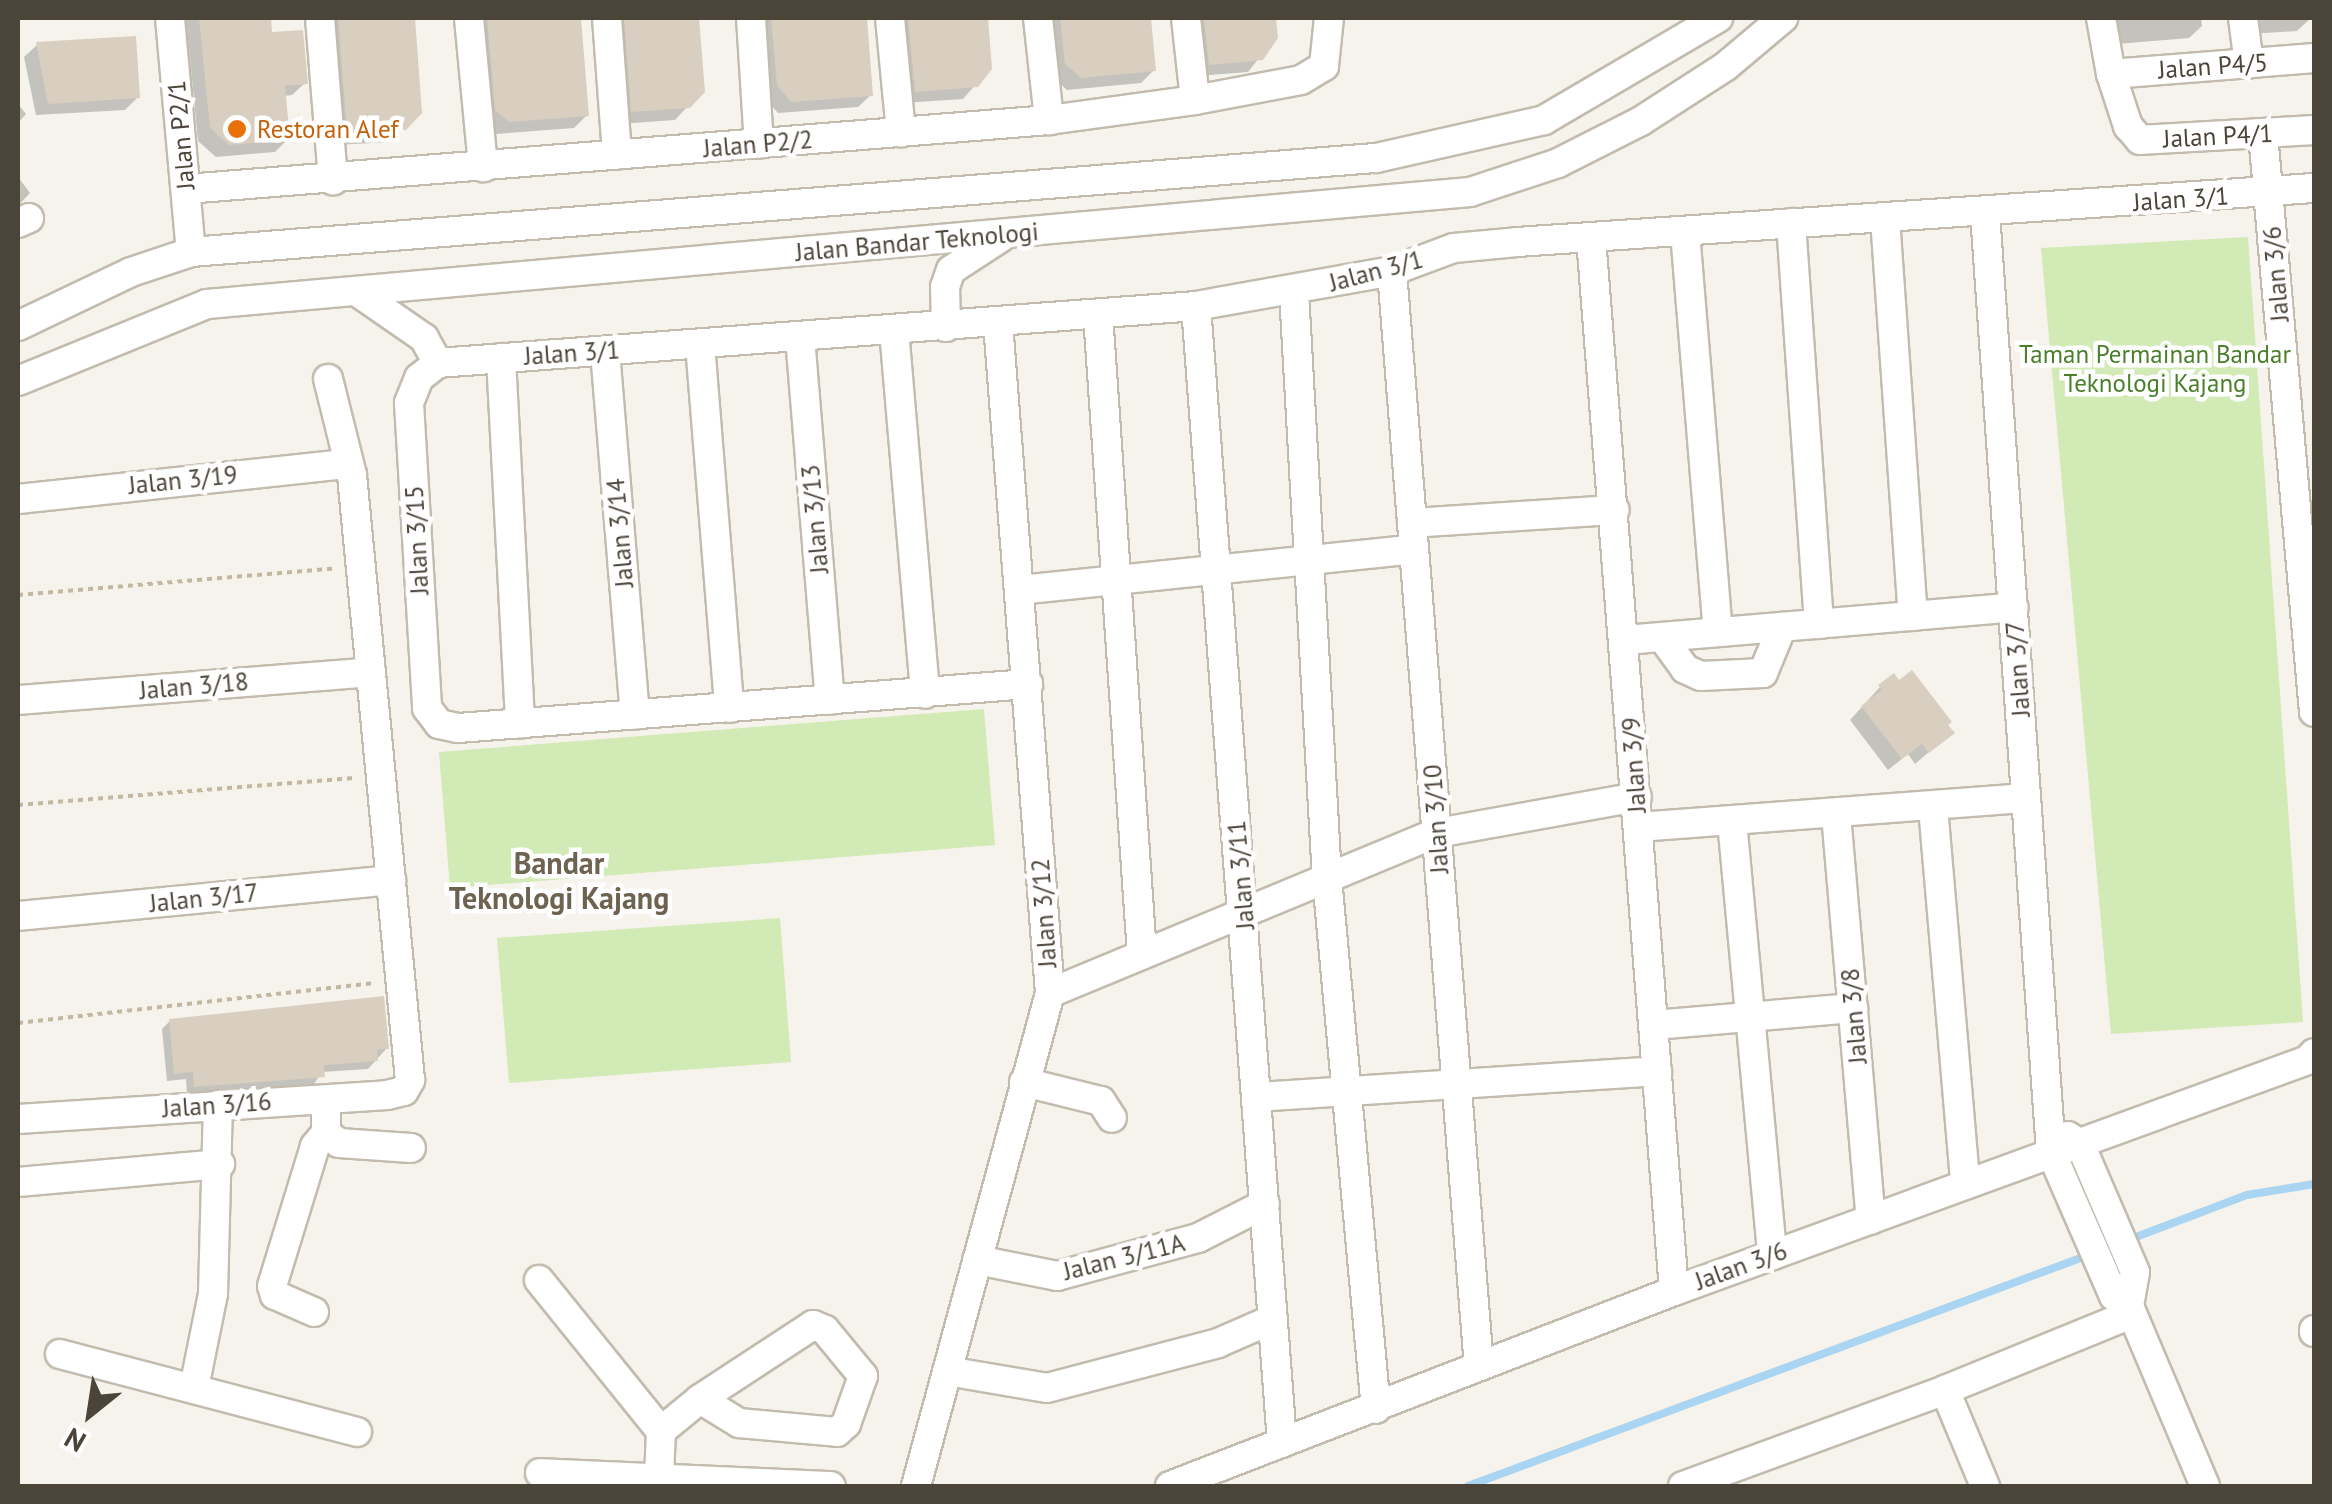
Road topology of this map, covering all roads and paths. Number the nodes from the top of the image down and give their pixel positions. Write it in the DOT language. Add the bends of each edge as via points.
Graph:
graph roads {
  1 [pos="170,18"];
  2 [pos="320,18"];
  3 [pos="468,18"];
  4 [pos="607,18"];
  5 [pos="751,18"];
  6 [pos="890,18"];
  7 [pos="1038,18"];
  8 [pos="1186,18"];
  9 [pos="1328,18"];
  10 [pos="1718,18"];
  11 [pos="1783,18"];
  12 [pos="2100,18"];
  13 [pos="2243,18"];
  14 [pos="2314,58"];
  15 [pos="2249,64"];
  16 [pos="2111,74"];
  17 [pos="1194,100"];
  18 [pos="1049,120"];
  19 [pos="2314,130"];
  20 [pos="901,132"];
  21 [pos="2263,134"];
  22 [pos="759,144"];
  23 [pos="617,155"];
  24 [pos="483,167"];
  25 [pos="334,180"];
  26 [pos="1059,184"];
  27 [pos="2314,188"];
  28 [pos="186,189"];
  29 [pos="2268,193"];
  30 [pos="1985,213"];
  31 [pos="1886,218"];
  32 [pos="1791,223"];
  33 [pos="1075,228"];
  34 [pos="1685,232"];
  35 [pos="1005,234"];
  36 [pos="1591,238"];
  37 [pos="191,252"];
  38 [pos="1392,271"];
  39 [pos="356,291"];
  40 [pos="1294,292"];
  41 [pos="1196,306"];
  42 [pos="1098,314"];
  43 [pos="998,323"];
  44 [pos="18,326"];
  45 [pos="946,327"];
  46 [pos="894,330"];
  47 [pos="800,337"];
  48 [pos="700,344"];
  49 [pos="605,352"];
  50 [pos="501,358"];
  51 [pos="438,363"];
  52 [pos="328,378"];
  53 [pos="18,382"];
  54 [pos="348,464"];
  55 [pos="2306,498"];
  56 [pos="18,499"];
  57 [pos="1615,510"];
  58 [pos="1413,536"];
  59 [pos="1308,560"];
  60 [pos="362,567"];
  61 [pos="1215,570"];
  62 [pos="1118,580"];
  63 [pos="1020,590"];
  64 [pos="18,595"];
  65 [pos="2014,607"];
  66 [pos="1913,616"];
  67 [pos="1819,624"];
  68 [pos="1782,627"];
  69 [pos="1718,632"];
  70 [pos="1662,637"];
  71 [pos="1625,640"];
  72 [pos="371,672"];
  73 [pos="1028,684"];
  74 [pos="925,694"];
  75 [pos="18,700"];
  76 [pos="830,700"];
  77 [pos="729,708"];
  78 [pos="2314,712"];
  79 [pos="634,715"];
  80 [pos="520,724"];
  81 [pos="382,775"];
  82 [pos="1637,797"];
  83 [pos="2026,798"];
  84 [pos="18,805"];
  85 [pos="1933,807"];
  86 [pos="1836,814"];
  87 [pos="1732,821"];
  88 [pos="1639,828"];
  89 [pos="1437,834"];
  90 [pos="1327,878"];
  91 [pos="391,880"];
  92 [pos="1244,914"];
  93 [pos="18,916"];
  94 [pos="1142,954"];
  95 [pos="400,980"];
  96 [pos="1050,993"];
  97 [pos="1853,1008"];
  98 [pos="1750,1016"];
  99 [pos="18,1022"];
  100 [pos="1654,1025"];
  101 [pos="2314,1053"];
  102 [pos="1658,1072"];
  103 [pos="1024,1082"];
  104 [pos="1454,1085"];
  105 [pos="1344,1090"];
  106 [pos="1258,1097"];
  107 [pos="326,1098"];
  108 [pos="218,1105"];
  109 [pos="18,1118"];
  110 [pos="1112,1118"];
  111 [pos="326,1133"];
  112 [pos="2080,1144"];
  113 [pos="411,1148"];
  114 [pos="2054,1151"];
  115 [pos="220,1164"];
  116 [pos="18,1182"];
  117 [pos="1965,1184"];
  118 [pos="1266,1204"];
  119 [pos="1871,1218"];
  120 [pos="1772,1255"];
  121 [pos="976,1260"];
  122 [pos="539,1280"];
  123 [pos="1674,1291"];
  124 [pos="2126,1294"];
  125 [pos="314,1312"];
  126 [pos="1273,1319"];
  127 [pos="60,1354"];
  128 [pos="1479,1367"];
  129 [pos="947,1371"];
  130 [pos="194,1388"];
  131 [pos="1945,1390"];
  132 [pos="700,1399"];
  133 [pos="1376,1409"];
  134 [pos="357,1432"];
  135 [pos="661,1432"];
  136 [pos="1282,1444"];
  137 [pos="1753,1460"];
  138 [pos="540,1472"];
  139 [pos="659,1478"];
  140 [pos="752,1484"];
  141 [pos="831,1486"];
  142 [pos="916,1486"];
  143 [pos="1170,1486"];
  144 [pos="1683,1486"];
  145 [pos="1764,1486"];
  146 [pos="1985,1486"];
  147 [pos="2206,1486"];
  1 -- 28 [label="street, Jalan P2/1"];
  2 -- 25 [label="street"];
  3 -- 24 [label="street"];
  4 -- 23 [label="street"];
  5 -- 22 [label="street"];
  6 -- 20 [label="street"];
  7 -- 18 [label="street"];
  8 -- 17 [label="street"];
  9 -- 17 [label="street, Jalan P2/2" via="1324,66 1301,80"];
  10 -- 26 [label="street, Jalan Bandar Teknologi" via="1544,120 1376,158"];
  11 -- 33 [label="street, Jalan Bandar Teknologi" via="1726,66 1642,121 1558,163 1470,192"];
  12 -- 16 [label="street"];
  13 -- 15 [label="street"];
  14 -- 15 [label="street, Jalan P4/5"];
  15 -- 16 [label="street, Jalan P4/5"];
  16 -- 21 [label="street, Jalan P4/1" via="2128,126 2140,140"];
  17 -- 18 [label="street, Jalan P2/2"];
  18 -- 20 [label="street, Jalan P2/2"];
  19 -- 21 [label="street, Jalan P4/1"];
  20 -- 22 [label="street, Jalan P2/2"];
  21 -- 29 [label="street, Jalan 3/6"];
  22 -- 23 [label="street, Jalan P2/2"];
  23 -- 24 [label="street, Jalan P2/2"];
  24 -- 25 [label="street, Jalan P2/2"];
  25 -- 28 [label="street, Jalan P2/2"];
  26 -- 33 [label="street" via="1084,210"];
  26 -- 37 [label="street, Jalan Bandar Teknologi"];
  27 -- 29 [label="street, Jalan 3/1"];
  28 -- 37 [label="street, Jalan P2/1"];
  29 -- 30 [label="street, Jalan 3/1"];
  29 -- 55 [label="street, Jalan 3/6"];
  30 -- 31 [label="street, Jalan 3/1"];
  30 -- 65 [label="street, Jalan 3/7"];
  31 -- 32 [label="street, Jalan 3/1"];
  31 -- 66 [label="street"];
  32 -- 34 [label="street, Jalan 3/1"];
  32 -- 67 [label="street"];
  33 -- 35 [label="street, Jalan Bandar Teknologi"];
  34 -- 36 [label="street, Jalan 3/1"];
  34 -- 69 [label="street"];
  35 -- 39 [label="street, Jalan Bandar Teknologi"];
  35 -- 45 [label="street" via="951,270 944,287"];
  36 -- 38 [label="street, Jalan 3/1" via="1454,248"];
  36 -- 57 [label="street, Jalan 3/9"];
  37 -- 44 [label="street, Jalan Bandar Teknologi" via="131,272"];
  38 -- 40 [label="street, Jalan 3/1"];
  38 -- 58 [label="street, Jalan 3/10"];
  39 -- 51 [label="street" via="398,315 424,338"];
  39 -- 53 [label="street, Jalan Bandar Teknologi" via="208,304"];
  40 -- 41 [label="street, Jalan 3/1"];
  40 -- 59 [label="street"];
  41 -- 42 [label="street, Jalan 3/1"];
  41 -- 61 [label="street, Jalan 3/11"];
  42 -- 43 [label="street, Jalan 3/1"];
  42 -- 62 [label="street"];
  43 -- 45 [label="street, Jalan 3/1"];
  43 -- 63 [label="street, Jalan 3/12"];
  45 -- 46 [label="street, Jalan 3/1"];
  46 -- 47 [label="street, Jalan 3/1"];
  46 -- 74 [label="street"];
  47 -- 48 [label="street, Jalan 3/1"];
  47 -- 76 [label="street, Jalan 3/13"];
  48 -- 49 [label="street, Jalan 3/1"];
  48 -- 77 [label="street"];
  49 -- 50 [label="street, Jalan 3/1"];
  49 -- 79 [label="street, Jalan 3/14"];
  50 -- 51 [label="street, Jalan 3/1"];
  50 -- 80 [label="street"];
  51 -- 80 [label="street, Jalan 3/15" via="419,378 409,403 427,708 438,724 458,728"];
  52 -- 54 [label="street"];
  54 -- 56 [label="street, Jalan 3/19"];
  54 -- 60 [label="street"];
  55 -- 78 [label="street, Jalan 3/6"];
  57 -- 58 [label="street"];
  57 -- 71 [label="street, Jalan 3/9"];
  58 -- 59 [label="street"];
  58 -- 89 [label="street, Jalan 3/10"];
  59 -- 61 [label="street"];
  59 -- 90 [label="street"];
  60 -- 64 [label="path"];
  60 -- 72 [label="street"];
  61 -- 62 [label="street"];
  61 -- 92 [label="street, Jalan 3/11"];
  62 -- 63 [label="street"];
  62 -- 94 [label="street"];
  63 -- 73 [label="street, Jalan 3/12"];
  65 -- 66 [label="street"];
  65 -- 83 [label="street, Jalan 3/7"];
  66 -- 67 [label="street"];
  67 -- 68 [label="street"];
  68 -- 69 [label="street"];
  68 -- 70 [label="street" via="1762,673 1701,676 1685,669"];
  69 -- 70 [label="street"];
  70 -- 71 [label="street"];
  71 -- 82 [label="street, Jalan 3/9"];
  72 -- 75 [label="street, Jalan 3/18"];
  72 -- 81 [label="street"];
  73 -- 74 [label="street"];
  73 -- 96 [label="street, Jalan 3/12"];
  74 -- 76 [label="street"];
  76 -- 77 [label="street"];
  77 -- 79 [label="street"];
  79 -- 80 [label="street"];
  81 -- 84 [label="path"];
  81 -- 91 [label="street"];
  82 -- 88 [label="street, Jalan 3/9"];
  82 -- 89 [label="street"];
  83 -- 85 [label="street"];
  83 -- 114 [label="street, Jalan 3/7"];
  85 -- 86 [label="street"];
  85 -- 117 [label="street"];
  86 -- 87 [label="street"];
  86 -- 97 [label="street, Jalan 3/8"];
  87 -- 88 [label="street"];
  87 -- 98 [label="street"];
  88 -- 100 [label="street, Jalan 3/9"];
  89 -- 90 [label="street"];
  89 -- 104 [label="street, Jalan 3/10"];
  90 -- 92 [label="street"];
  90 -- 105 [label="street"];
  91 -- 93 [label="street, Jalan 3/17"];
  91 -- 95 [label="street"];
  92 -- 94 [label="street"];
  92 -- 106 [label="street, Jalan 3/11"];
  94 -- 96 [label="street"];
  95 -- 99 [label="path"];
  95 -- 107 [label="street, Jalan 3/16" via="410,1080 404,1091"];
  96 -- 103 [label="street, Jalan 3/12"];
  97 -- 98 [label="street"];
  97 -- 119 [label="street, Jalan 3/8"];
  98 -- 100 [label="street"];
  98 -- 120 [label="street"];
  100 -- 102 [label="street, Jalan 3/9"];
  101 -- 112 [label="street, Jalan 3/6"];
  102 -- 104 [label="street"];
  102 -- 123 [label="street, Jalan 3/9"];
  103 -- 110 [label="street" via="1102,1101"];
  103 -- 121 [label="street, Jalan 3/12"];
  104 -- 105 [label="street"];
  104 -- 128 [label="street, Jalan 3/10"];
  105 -- 106 [label="street"];
  105 -- 133 [label="street"];
  106 -- 118 [label="street, Jalan 3/11"];
  107 -- 108 [label="street, Jalan 3/16"];
  107 -- 111 [label="street"];
  108 -- 109 [label="street, Jalan 3/16"];
  108 -- 115 [label="street"];
  111 -- 113 [label="street" via="339,1143"];
  111 -- 125 [label="street" via="314,1146 272,1286 275,1294"];
  112 -- 114 [label="street, Jalan 3/6"];
  112 -- 124 [label="street"];
  114 -- 117 [label="street, Jalan 3/6"];
  114 -- 124 [label="street"];
  115 -- 116 [label="street"];
  115 -- 130 [label="street" via="213,1294"];
  117 -- 119 [label="street, Jalan 3/6"];
  118 -- 121 [label="street, Jalan 3/11A" via="1198,1238 1057,1276"];
  118 -- 126 [label="street, Jalan 3/11"];
  119 -- 120 [label="street, Jalan 3/6"];
  120 -- 123 [label="street, Jalan 3/6"];
  121 -- 129 [label="street, Jalan 3/12"];
  122 -- 135 [label="street"];
  123 -- 128 [label="street, Jalan 3/6"];
  124 -- 131 [label="street"];
  124 -- 147 [label="street"];
  126 -- 129 [label="street" via="1218,1343 1047,1388"];
  126 -- 136 [label="street, Jalan 3/11"];
  127 -- 130 [label="street"];
  128 -- 133 [label="street, Jalan 3/6"];
  129 -- 142 [label="street, Jalan 3/12"];
  130 -- 134 [label="street"];
  131 -- 137 [label="street"];
  131 -- 146 [label="street"];
  132 -- 132 [label="street" via="739,1423 838,1432 863,1376 813,1324"];
  132 -- 135 [label="street"];
  133 -- 136 [label="street, Jalan 3/6"];
  135 -- 139 [label="street"];
  136 -- 143 [label="street, Jalan 3/6"];
  137 -- 144 [label="street"];
  137 -- 145 [label="street"];
  138 -- 139 [label="street"];
  139 -- 140 [label="street"];
  140 -- 141 [label="street"];
}
